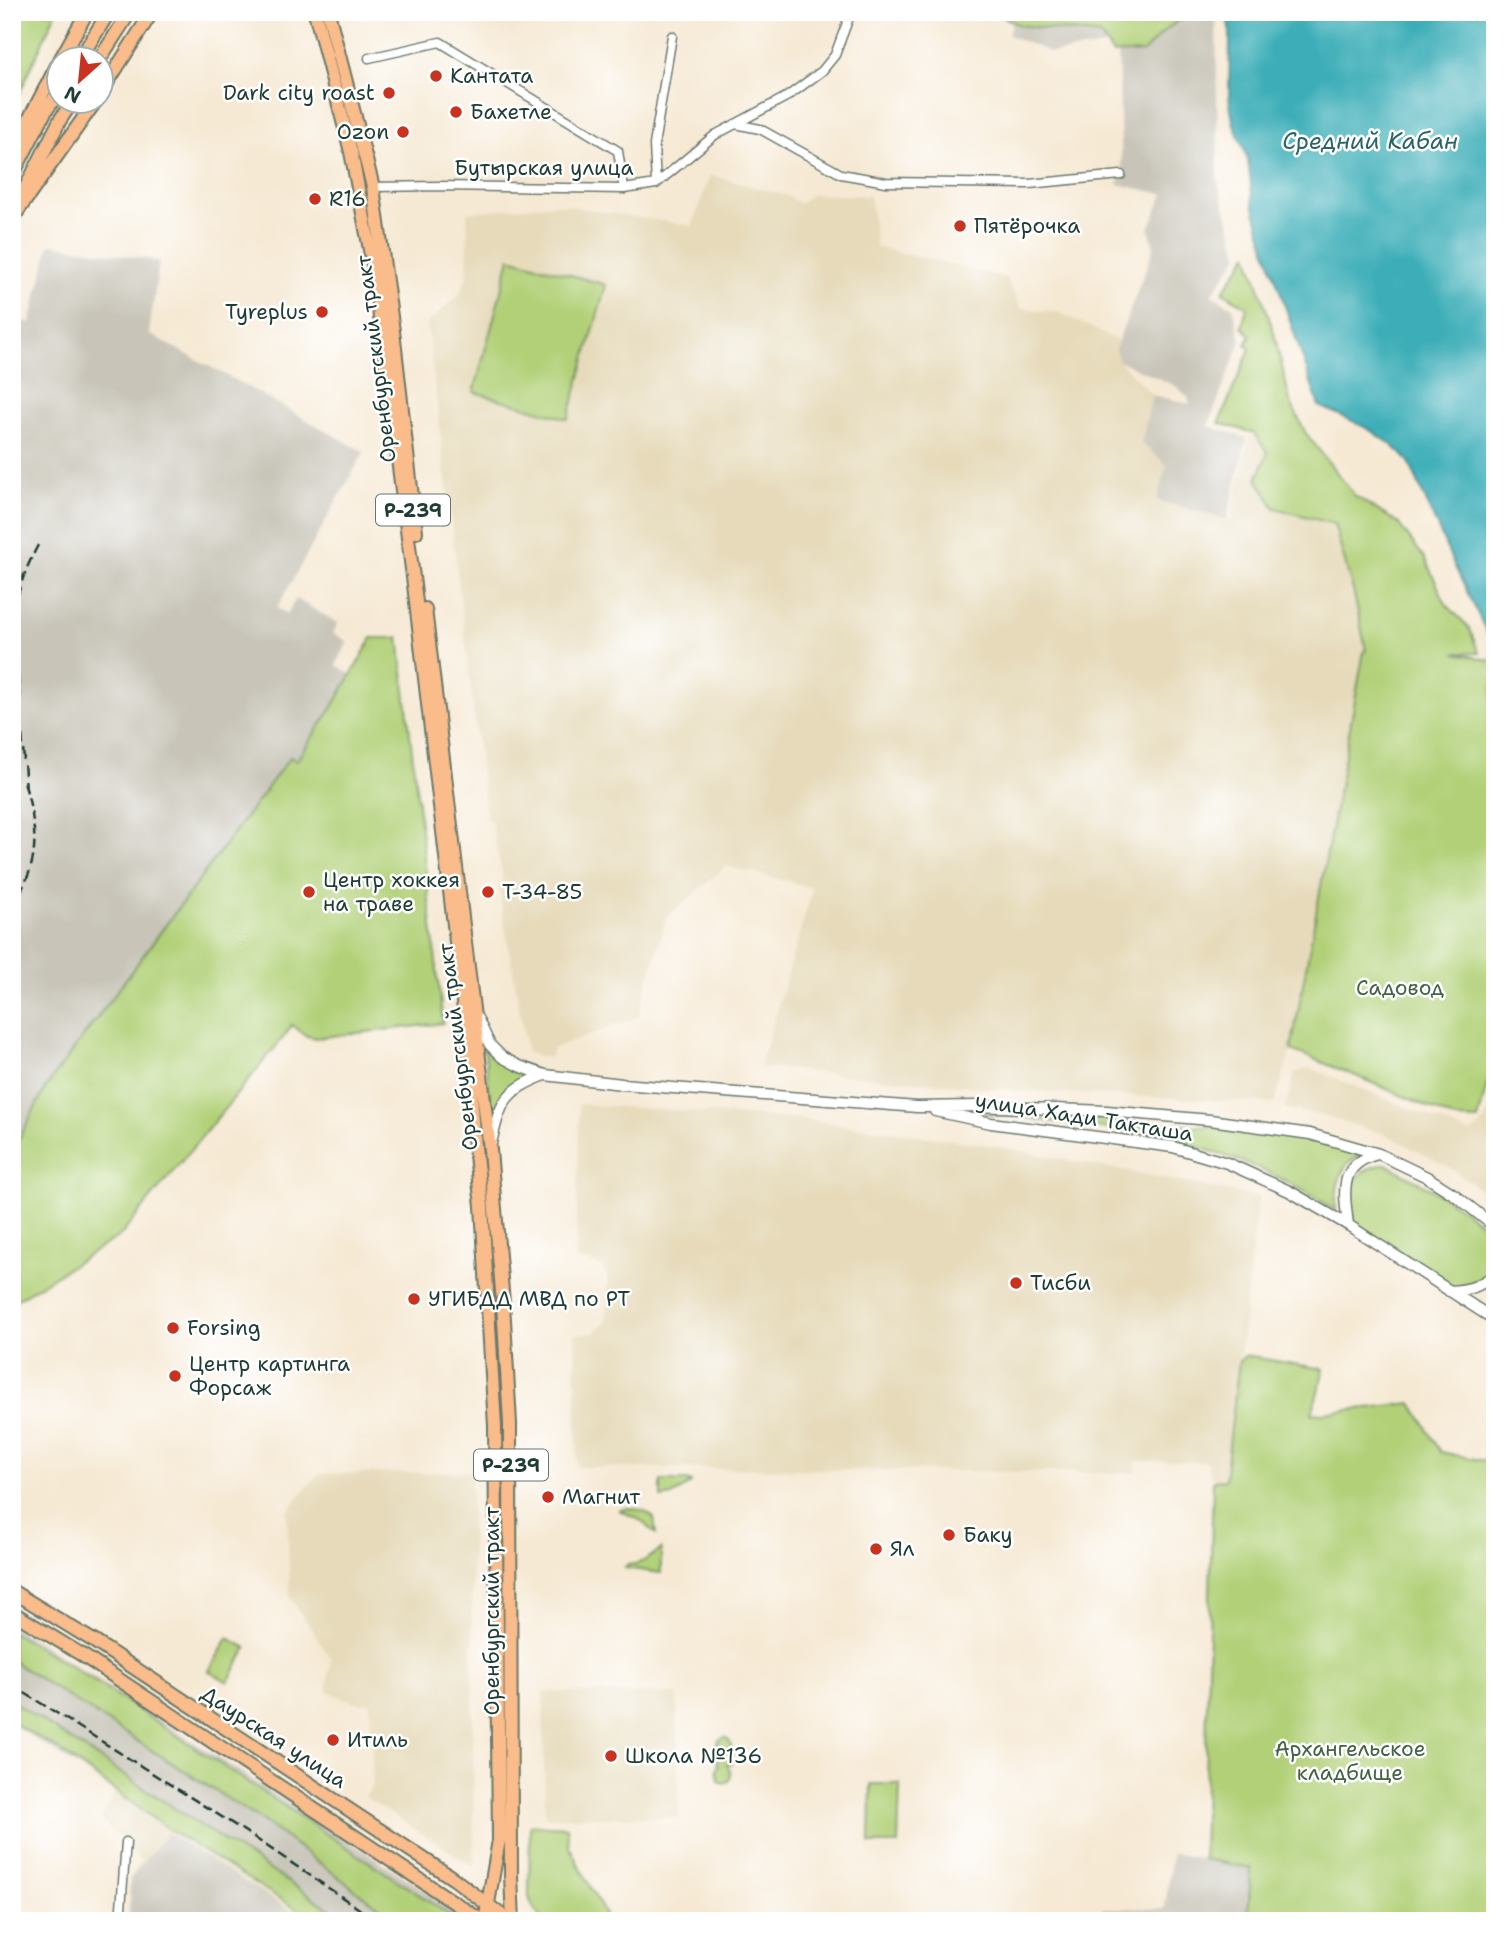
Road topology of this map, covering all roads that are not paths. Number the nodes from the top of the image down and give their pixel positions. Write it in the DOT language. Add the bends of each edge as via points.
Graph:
graph roads {
  1 [pos="87,12"];
  2 [pos="109,12"];
  3 [pos="130,12"];
  4 [pos="152,12"];
  5 [pos="315,12"];
  6 [pos="328,12"];
  7 [pos="851,12"];
  8 [pos="672,36"];
  9 [pos="68,46"];
  10 [pos="88,46"];
  11 [pos="108,46"];
  12 [pos="369,58"];
  13 [pos="116,69"];
  14 [pos="46,87"];
  15 [pos="46,111"];
  16 [pos="63,116"];
  17 [pos="85,116"];
  18 [pos="735,124"];
  19 [pos="12,152"];
  20 [pos="1121,175"];
  21 [pos="12,176"];
  22 [pos="656,184"];
  23 [pos="373,187"];
  24 [pos="624,189"];
  25 [pos="12,214"];
  26 [pos="12,219"];
  27 [pos="473,1012"];
  28 [pos="545,1075"];
  29 [pos="917,1107"];
  30 [pos="489,1150"];
  31 [pos="1379,1154"];
  32 [pos="1348,1225"];
  33 [pos="1495,1227"];
  34 [pos="1495,1275"];
  35 [pos="1449,1291"];
  36 [pos="1495,1320"];
  37 [pos="12,1591"];
  38 [pos="12,1612"];
  39 [pos="126,1842"];
  40 [pos="488,1903"];
  41 [pos="120,1921"];
  42 [pos="484,1921"];
  43 [pos="498,1921"];
  44 [pos="511,1921"];
  1 -- 9 [label="main road"];
  2 -- 10 [label="main road"];
  3 -- 11 [label="main road"];
  4 -- 13 [label="main road"];
  5 -- 40 [label="main road, Оренбургский тракт / Р-239" via="351,152 374,270 466,1027 494,1373 499,1840"];
  6 -- 23 [label="main road, Оренбургский тракт / Р-239"];
  7 -- 18 [label="street, Бутырская улица" via="835,55 822,71 788,96"];
  8 -- 22 [label="street" via="654,145"];
  12 -- 24 [label="street" via="440,42 618,151"];
  14 -- 19 [label="main road"];
  15 -- 21 [label="main road"];
  16 -- 25 [label="main road"];
  17 -- 26 [label="main road"];
  18 -- 20 [label="street" via="760,129 841,174 886,182 1029,184"];
  18 -- 22 [label="street, Бутырская улица"];
  22 -- 24 [label="street, Бутырская улица"];
  23 -- 24 [label="street, Бутырская улица"];
  23 -- 27 [label="main road, Оренбургский тракт / Р-239"];
  27 -- 28 [label="street, улица Хади Такташа" via="502,1058"];
  27 -- 30 [label="main road, Оренбургский тракт / Р-239"];
  28 -- 29 [label="street, улица Хади Такташа"];
  28 -- 30 [label="street" via="522,1084 507,1098"];
  29 -- 31 [label="street, улица Хади Такташа" via="1107,1111 1210,1120 1310,1134"];
  29 -- 32 [label="street, улица Хади Такташа" via="990,1123 1173,1147 1260,1177"];
  30 -- 44 [label="main road, Оренбургский тракт / Р-239" via="510,1423"];
  31 -- 32 [label="street" via="1362,1159 1347,1176"];
  31 -- 33 [label="street, улица Хади Такташа" via="1427,1177"];
  32 -- 35 [label="street, улица Хади Такташа"];
  34 -- 35 [label="street" via="1478,1287"];
  35 -- 36 [label="street, улица Хади Такташа"];
  37 -- 40 [label="main road, Даурская улица"];
  38 -- 42 [label="main road, Даурская улица"];
  39 -- 41 [label="street"];
  40 -- 42 [label="main road, Оренбургский тракт"];
  40 -- 43 [label="main road"];
  40 -- 44 [label="main road, Даурская улица"];
}
